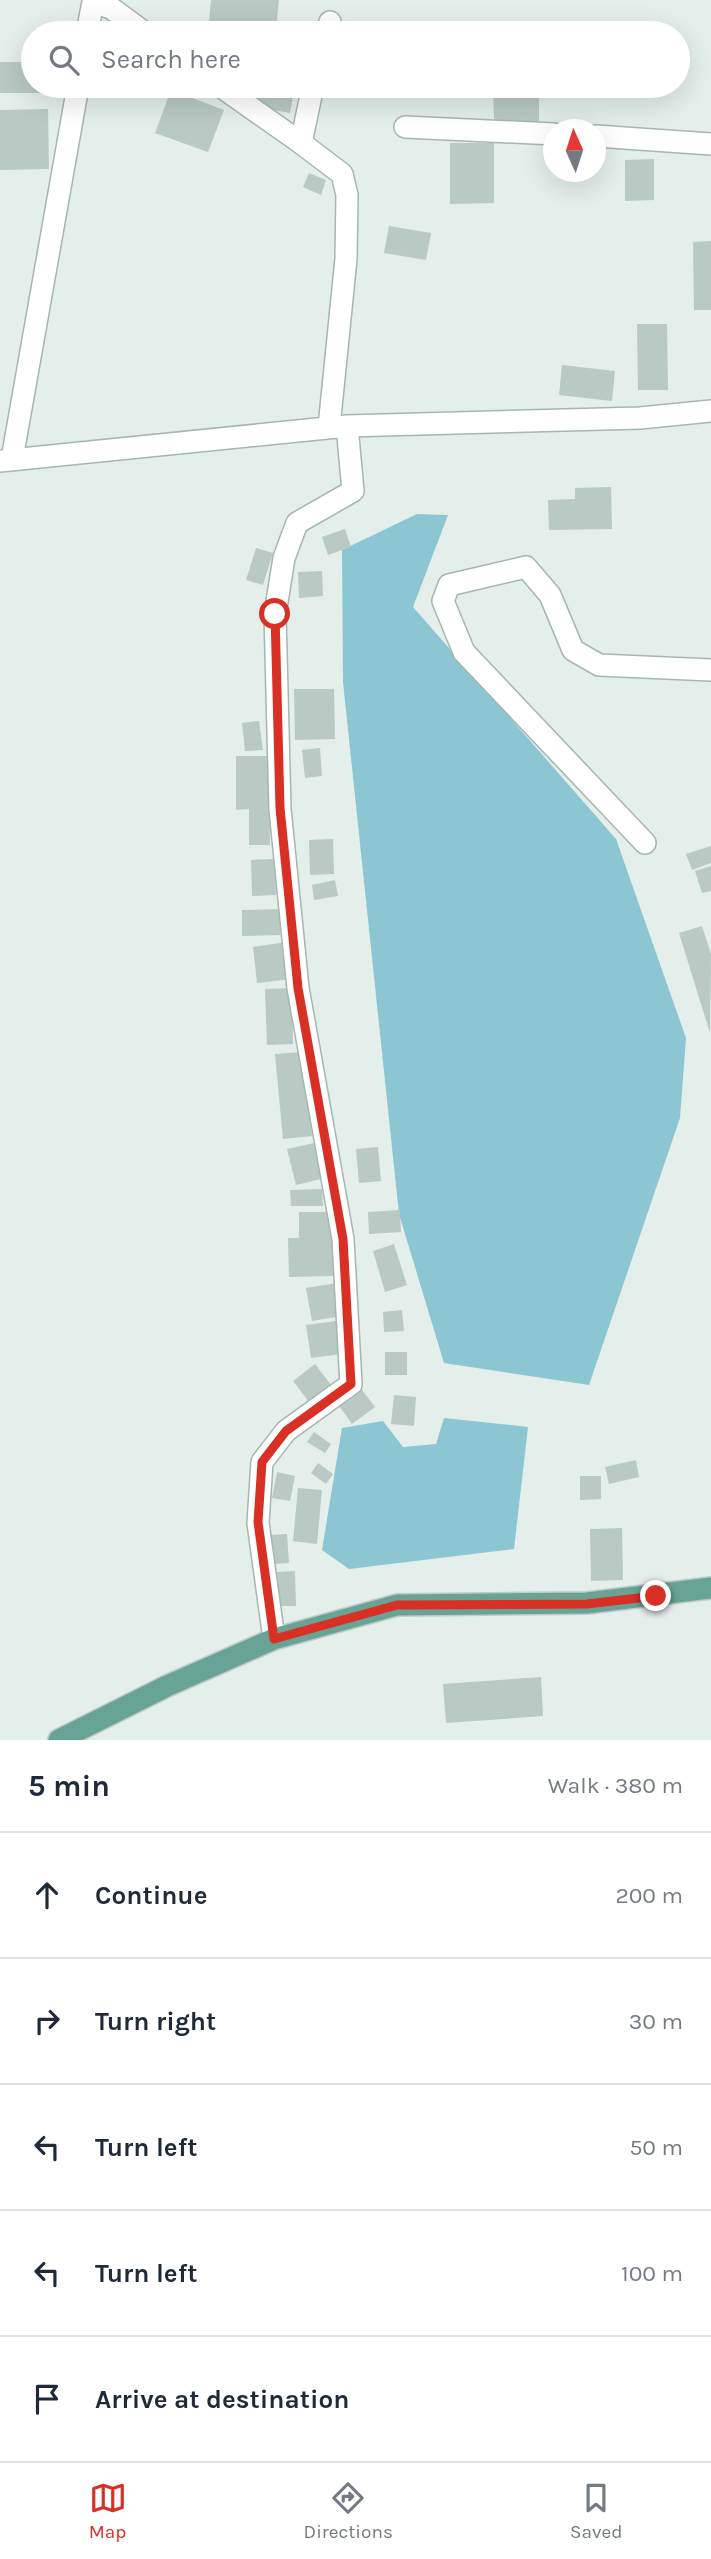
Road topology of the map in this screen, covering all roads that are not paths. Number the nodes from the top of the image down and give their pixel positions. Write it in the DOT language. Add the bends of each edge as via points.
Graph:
graph roads {
  1 [pos="89,21"];
  2 [pos="129,21"];
  3 [pos="76,98"];
  4 [pos="237,98"];
  5 [pos="310,98"];
  6 [pos="405,127"];
  7 [pos="543,133"];
  8 [pos="606,137"];
  9 [pos="301,143"];
  10 [pos="711,144"];
  11 [pos="711,411"];
  12 [pos="338,426"];
  13 [pos="6,460"];
  14 [pos="711,670"];
  15 [pos="645,843"];
  16 [pos="711,1588"];
  17 [pos="274,1639"];
  18 [pos="59,1740"];
  1 -- 2 [label="street" via="93,2"];
  3 -- 13 [label="street"];
  4 -- 9 [label="street"];
  5 -- 9 [label="street"];
  6 -- 7 [label="street"];
  8 -- 10 [label="street"];
  9 -- 12 [label="street" via="342,174 347,194"];
  11 -- 12 [label="street" via="640,418"];
  12 -- 13 [label="street"];
  12 -- 17 [label="street" via="353,491 297,523 284,558 275,614 280,808 298,988 343,1239 351,1384 286,1431 262,1462 258,1522"];
  14 -- 15 [label="street" via="599,665 573,650 550,595 526,567 449,585 443,601 464,652"];
  16 -- 17 [label="main road" via="587,1604 397,1605"];
  17 -- 18 [label="main road"];
}
